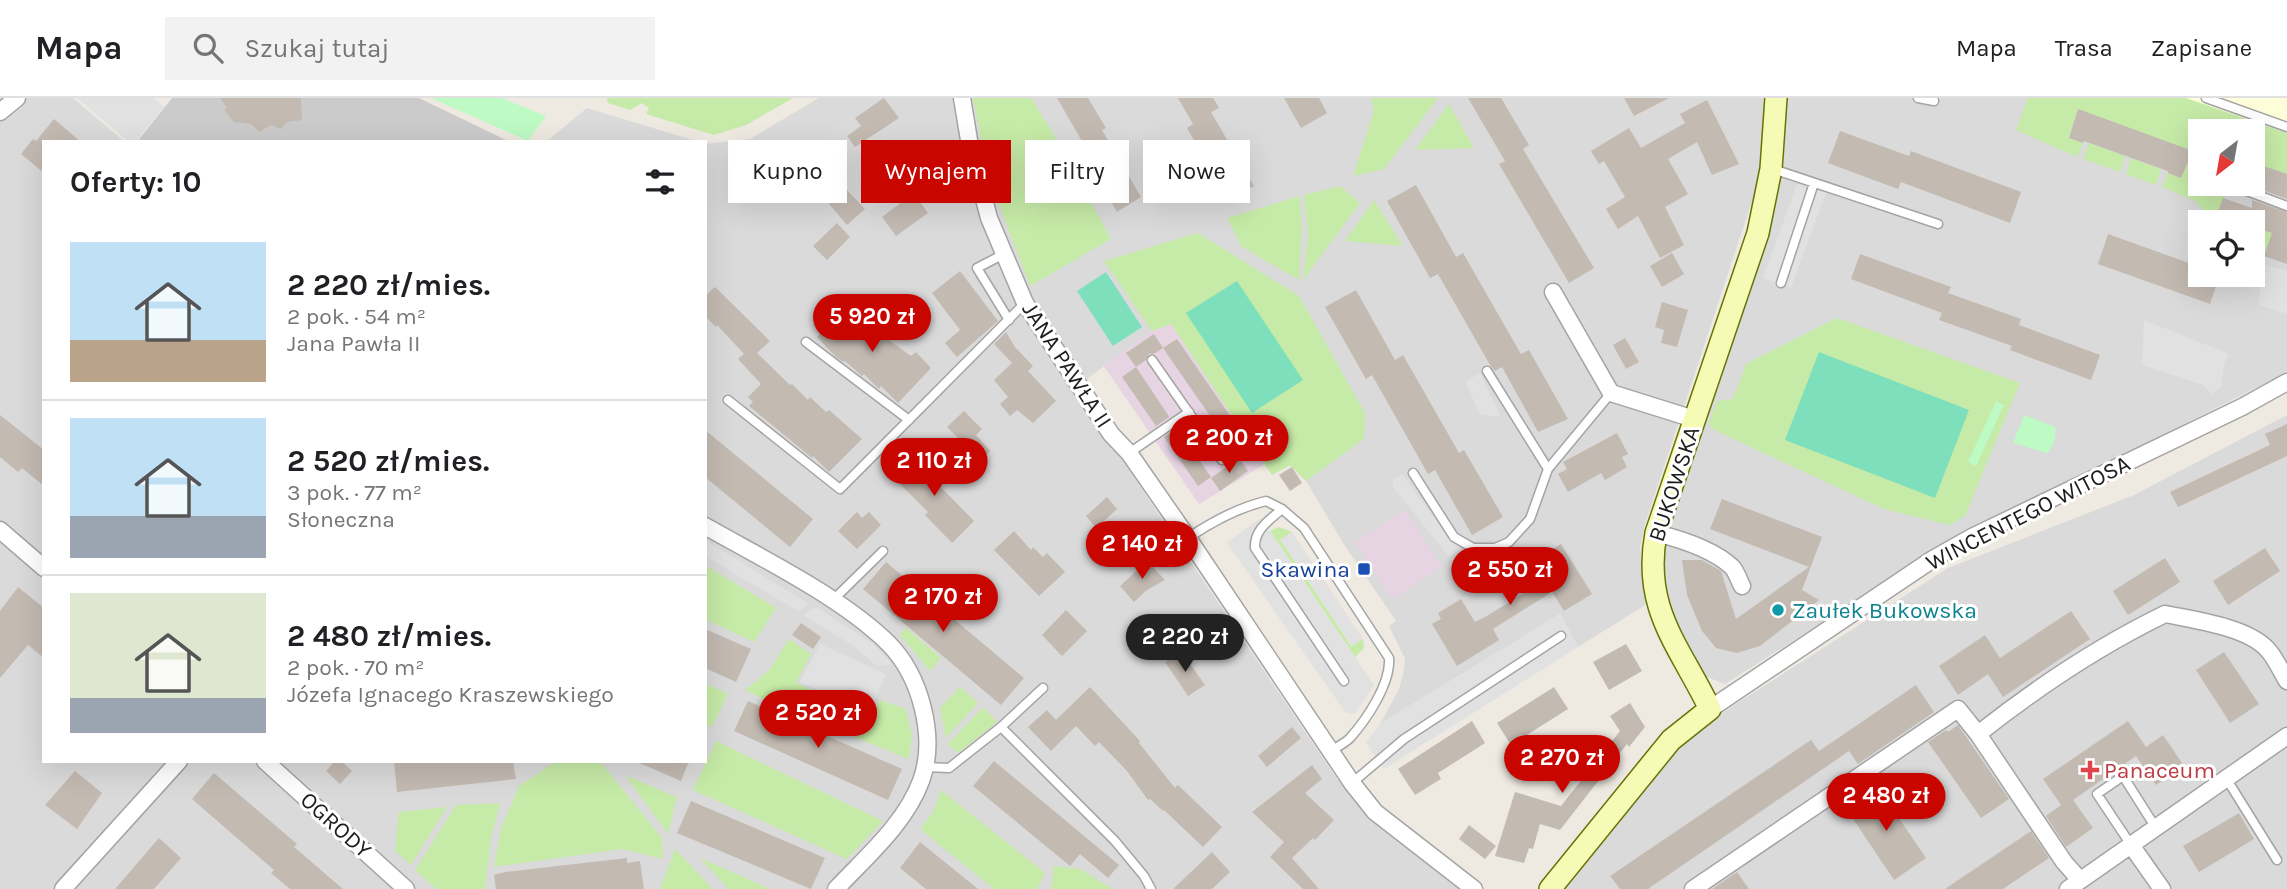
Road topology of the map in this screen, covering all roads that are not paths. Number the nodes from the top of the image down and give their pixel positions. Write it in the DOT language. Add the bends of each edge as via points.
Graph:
graph roads {
  1 [pos="17,98"];
  2 [pos="962,98"];
  3 [pos="1776,98"];
  4 [pos="1918,98"];
  5 [pos="2206,98"];
  6 [pos="1934,101"];
  7 [pos="0,112"];
  8 [pos="2287,127"];
  9 [pos="1770,169"];
  10 [pos="1814,183"];
  11 [pos="2260,196"];
  12 [pos="2287,206"];
  13 [pos="1938,224"];
  14 [pos="1004,254"];
  15 [pos="1781,283"];
  16 [pos="1553,292"];
  17 [pos="1026,303"];
  18 [pos="1009,320"];
  19 [pos="806,342"];
  20 [pos="1152,360"];
  21 [pos="1487,371"];
  22 [pos="2287,382"];
  23 [pos="1611,393"];
  24 [pos="727,400"];
  25 [pos="1189,412"];
  26 [pos="1695,419"];
  27 [pos="909,420"];
  28 [pos="1129,453"];
  29 [pos="1222,460"];
  30 [pos="1548,469"];
  31 [pos="1413,474"];
  32 [pos="1282,509"];
  33 [pos="707,527"];
  34 [pos="0,530"];
  35 [pos="1656,533"];
  36 [pos="1188,538"];
  37 [pos="883,551"];
  38 [pos="42,566"];
  39 [pos="1742,586"];
  40 [pos="833,600"];
  41 [pos="1561,636"];
  42 [pos="1344,681"];
  43 [pos="2287,681"];
  44 [pos="1043,688"];
  45 [pos="1710,709"];
  46 [pos="1001,727"];
  47 [pos="1978,734"];
  48 [pos="2287,736"];
  49 [pos="1331,751"];
  50 [pos="177,763"];
  51 [pos="267,763"];
  52 [pos="925,767"];
  53 [pos="2226,778"];
  54 [pos="1352,783"];
  55 [pos="2156,828"];
  56 [pos="2131,845"];
  57 [pos="2277,860"];
  58 [pos="2074,885"];
  59 [pos="64,889"];
  60 [pos="406,889"];
  61 [pos="836,889"];
  62 [pos="1150,889"];
  63 [pos="1474,889"];
  64 [pos="1550,889"];
  65 [pos="1693,889"];
  66 [pos="2162,889"];
  1 -- 7 [label="street"];
  2 -- 14 [label="street, JANA PAWŁA II" via="989,218"];
  3 -- 9 [label="street, BUKOWSKA"];
  4 -- 6 [label="lane"];
  5 -- 8 [label="lane"];
  9 -- 10 [label="lane"];
  9 -- 26 [label="street, BUKOWSKA" via="1758,233"];
  10 -- 13 [label="lane"];
  10 -- 15 [label="lane"];
  11 -- 12 [label="lane"];
  14 -- 17 [label="street, JANA PAWŁA II"];
  14 -- 18 [label="lane" via="977,268"];
  16 -- 23 [label="street"];
  17 -- 18 [label="lane"];
  17 -- 28 [label="street, JANA PAWŁA II" via="1111,435"];
  18 -- 27 [label="lane"];
  19 -- 27 [label="lane"];
  20 -- 25 [label="lane"];
  21 -- 30 [label="lane"];
  22 -- 45 [label="street, WINCENTEGO WITOSA" via="1933,559"];
  23 -- 26 [label="street"];
  23 -- 30 [label="lane"];
  24 -- 27 [label="lane" via="841,489"];
  25 -- 28 [label="lane"];
  25 -- 29 [label="lane"];
  26 -- 35 [label="street, BUKOWSKA"];
  28 -- 36 [label="street, JANA PAWŁA II"];
  30 -- 31 [label="lane" via="1530,519 1509,542 1495,548 1473,548 1454,537"];
  32 -- 36 [label="lane" via="1266,501 1247,506"];
  32 -- 42 [label="lane" via="1257,532 1255,548"];
  32 -- 49 [label="lane" via="1304,528 1389,658 1382,689 1349,739"];
  33 -- 40 [label="street"];
  34 -- 38 [label="street"];
  35 -- 39 [label="street" via="1712,553 1733,568"];
  35 -- 45 [label="street, BUKOWSKA" via="1652,575 1661,616"];
  36 -- 49 [label="street, JANA PAWŁA II"];
  37 -- 40 [label="lane"];
  40 -- 52 [label="street" via="889,644 906,668 927,726"];
  41 -- 54 [label="lane" via="1404,739"];
  43 -- 47 [label="street" via="2268,649 2254,638 2165,614 2115,640"];
  44 -- 46 [label="lane"];
  45 -- 64 [label="street" via="1671,740"];
  46 -- 52 [label="lane" via="948,768"];
  46 -- 62 [label="lane" via="1115,841"];
  47 -- 58 [label="street" via="2064,862"];
  47 -- 65 [label="street" via="1958,709"];
  48 -- 53 [label="street"];
  49 -- 54 [label="street, JANA PAWŁA II"];
  50 -- 59 [label="street"];
  51 -- 60 [label="street, OGRODY"];
  52 -- 61 [label="street" via="902,815"];
  53 -- 55 [label="street"];
  53 -- 57 [label="lane"];
  54 -- 63 [label="street, JANA PAWŁA II" via="1375,812"];
  55 -- 56 [label="street"];
  55 -- 56 [label="lane" via="2123,776 2097,794"];
  56 -- 58 [label="street"];
  56 -- 66 [label="street"];
}
